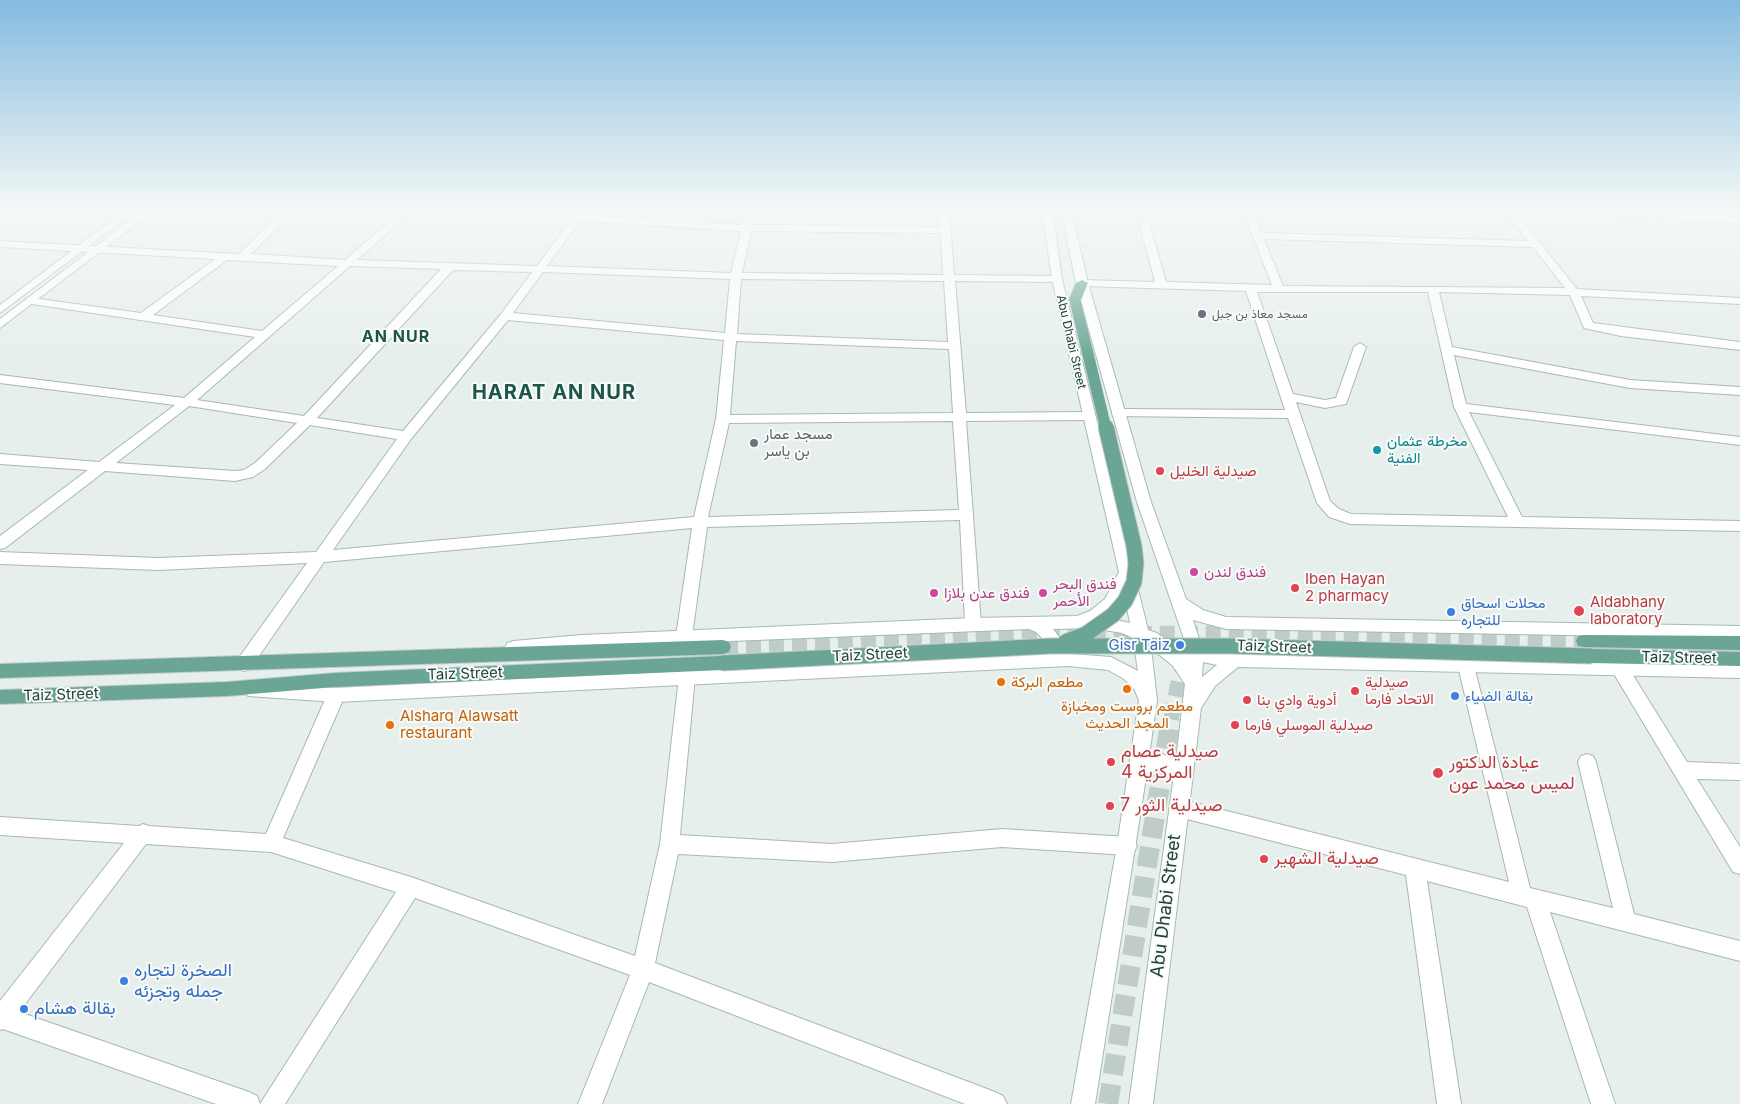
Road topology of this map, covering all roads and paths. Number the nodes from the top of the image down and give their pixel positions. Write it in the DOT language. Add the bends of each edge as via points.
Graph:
graph roads {
  1 [pos="66,261"];
  2 [pos="86,261"];
  3 [pos="219,261"];
  4 [pos="296,261"];
  5 [pos="353,261"];
  6 [pos="544,261"];
  7 [pos="740,261"];
  8 [pos="947,261"];
  9 [pos="1054,261"];
  10 [pos="1077,261"];
  11 [pos="1155,261"];
  12 [pos="1267,261"];
  13 [pos="1549,261"];
  14 [pos="350,263"];
  15 [pos="450,266"];
  16 [pos="538,269"];
  17 [pos="736,276"];
  18 [pos="948,278"];
  19 [pos="1057,279"];
  20 [pos="1082,283"];
  21 [pos="1162,286"];
  22 [pos="1250,288"];
  23 [pos="1433,288"];
  24 [pos="1279,289"];
  25 [pos="1574,292"];
  26 [pos="32,301"];
  27 [pos="1740,301"];
  28 [pos="1,308"];
  29 [pos="504,316"];
  30 [pos="142,318"];
  31 [pos="0,326"];
  32 [pos="265,335"];
  33 [pos="730,337"];
  34 [pos="953,346"];
  35 [pos="1740,346"];
  36 [pos="1360,347"];
  37 [pos="1448,350"];
  38 [pos="0,379"];
  39 [pos="1740,391"];
  40 [pos="1288,397"];
  41 [pos="188,402"];
  42 [pos="1460,407"];
  43 [pos="1118,413"];
  44 [pos="1294,414"];
  45 [pos="1088,416"];
  46 [pos="959,417"];
  47 [pos="723,419"];
  48 [pos="307,421"];
  49 [pos="406,436"];
  50 [pos="1740,440"];
  51 [pos="0,458"];
  52 [pos="104,466"];
  53 [pos="1144,502"];
  54 [pos="1110,503"];
  55 [pos="967,515"];
  56 [pos="1517,521"];
  57 [pos="700,522"];
  58 [pos="1740,526"];
  59 [pos="0,544"];
  60 [pos="321,557"];
  61 [pos="0,558"];
  62 [pos="1127,572"];
  63 [pos="1177,601"];
  64 [pos="1136,610"];
  65 [pos="1026,622"];
  66 [pos="1077,622"];
  67 [pos="973,624"];
  68 [pos="1341,626"];
  69 [pos="1140,632"];
  70 [pos="1740,632"];
  71 [pos="684,636"];
  72 [pos="1740,643"];
  73 [pos="1051,646"];
  74 [pos="1588,648"];
  75 [pos="1195,653"];
  76 [pos="723,655"];
  77 [pos="436,657"];
  78 [pos="1033,659"];
  79 [pos="1740,659"];
  80 [pos="1235,660"];
  81 [pos="244,664"];
  82 [pos="1355,664"];
  83 [pos="1466,666"];
  84 [pos="1620,669"];
  85 [pos="0,671"];
  86 [pos="1740,671"];
  87 [pos="686,677"];
  88 [pos="1194,684"];
  89 [pos="227,689"];
  90 [pos="336,696"];
  91 [pos="0,697"];
  92 [pos="1148,700"];
  93 [pos="1192,708"];
  94 [pos="1587,762"];
  95 [pos="1682,770"];
  96 [pos="1139,772"];
  97 [pos="1740,772"];
  98 [pos="1182,780"];
  99 [pos="1179,808"];
  100 [pos="0,826"];
  101 [pos="144,833"];
  102 [pos="271,842"];
  103 [pos="670,844"];
  104 [pos="1127,846"];
  105 [pos="1740,865"];
  106 [pos="1415,868"];
  107 [pos="411,887"];
  108 [pos="1528,897"];
  109 [pos="1626,922"];
  110 [pos="1740,951"];
  111 [pos="643,969"];
  112 [pos="1,1018"];
  113 [pos="249,1104"];
  114 [pos="272,1104"];
  115 [pos="590,1104"];
  116 [pos="995,1104"];
  117 [pos="1083,1104"];
  118 [pos="1141,1104"];
  119 [pos="1448,1104"];
  120 [pos="1603,1104"];
  1 -- 28 [label="street"];
  2 -- 26 [label="street"];
  3 -- 30 [label="street"];
  4 -- 14 [label="street"];
  5 -- 14 [label="street"];
  6 -- 16 [label="street"];
  7 -- 17 [label="street"];
  8 -- 18 [label="street"];
  9 -- 19 [label="street, Abu Dhabi Street"];
  10 -- 20 [label="street, Abu Dhabi Street"];
  11 -- 21 [label="street"];
  12 -- 24 [label="street"];
  13 -- 25 [label="street"];
  14 -- 15 [label="street"];
  14 -- 32 [label="street"];
  15 -- 16 [label="street"];
  15 -- 48 [label="street"];
  16 -- 17 [label="street"];
  16 -- 29 [label="street"];
  17 -- 18 [label="street"];
  17 -- 33 [label="street"];
  18 -- 19 [label="street"];
  18 -- 34 [label="street"];
  19 -- 45 [label="street, Abu Dhabi Street"];
  20 -- 21 [label="street"];
  20 -- 43 [label="street, Abu Dhabi Street"];
  20 -- 73 [label="main road, bridge" via="1075,300 1136,563 1134,582 1125,601 1113,615 1086,634"];
  21 -- 22 [label="street"];
  22 -- 24 [label="street"];
  22 -- 40 [label="street"];
  23 -- 24 [label="street"];
  23 -- 25 [label="street"];
  23 -- 37 [label="street"];
  25 -- 27 [label="street"];
  25 -- 35 [label="street" via="1588,326"];
  26 -- 30 [label="street"];
  26 -- 31 [label="street"];
  29 -- 33 [label="street"];
  29 -- 49 [label="street"];
  30 -- 32 [label="street"];
  32 -- 41 [label="street"];
  33 -- 34 [label="street"];
  33 -- 47 [label="street"];
  34 -- 46 [label="street"];
  36 -- 40 [label="street" via="1341,401 1326,404"];
  37 -- 39 [label="street" via="1630,384"];
  37 -- 42 [label="street"];
  38 -- 41 [label="street"];
  40 -- 44 [label="street"];
  41 -- 48 [label="street"];
  41 -- 52 [label="street"];
  42 -- 50 [label="street"];
  42 -- 56 [label="street"];
  43 -- 44 [label="street"];
  43 -- 53 [label="street, Abu Dhabi Street"];
  44 -- 56 [label="street" via="1324,503 1334,513 1350,519"];
  45 -- 46 [label="street"];
  45 -- 54 [label="street, Abu Dhabi Street"];
  46 -- 47 [label="street"];
  46 -- 55 [label="street"];
  47 -- 57 [label="street"];
  48 -- 49 [label="street"];
  48 -- 52 [label="street" via="248,474 235,476"];
  49 -- 60 [label="street"];
  51 -- 52 [label="street"];
  52 -- 59 [label="street"];
  53 -- 54 [label="street" via="1143,510 1128,515 1117,511"];
  53 -- 63 [label="street, Abu Dhabi Street"];
  54 -- 62 [label="street, Abu Dhabi Street"];
  55 -- 57 [label="street"];
  55 -- 67 [label="street"];
  56 -- 58 [label="street"];
  57 -- 60 [label="street"];
  57 -- 71 [label="street"];
  60 -- 61 [label="street" via="158,564"];
  60 -- 81 [label="street"];
  62 -- 64 [label="street, Abu Dhabi Street"];
  62 -- 66 [label="street" via="1111,603 1096,615"];
  63 -- 68 [label="street" via="1198,616 1226,623"];
  63 -- 75 [label="street, Abu Dhabi Street"];
  64 -- 69 [label="street, Abu Dhabi Street"];
  64 -- 75 [label="street" via="1161,636"];
  65 -- 66 [label="street"];
  65 -- 67 [label="street"];
  65 -- 78 [label="street" via="1042,628 1052,638 1051,650"];
  66 -- 69 [label="street" via="1109,623"];
  67 -- 71 [label="street"];
  68 -- 70 [label="street"];
  68 -- 82 [label="street" via="1328,630 1324,635 1326,647 1338,658"];
  69 -- 88 [label="street" via="1171,652"];
  69 -- 92 [label="street, Abu Dhabi Street"];
  71 -- 77 [label="street" via="582,641"];
  72 -- 74 [label="main road, Taiz Street"];
  73 -- 74 [label="main road, Taiz Street, bridge"];
  73 -- 76 [label="main road, Taiz Street, bridge"];
  74 -- 79 [label="main road, Taiz Street"];
  75 -- 80 [label="street"];
  75 -- 88 [label="street, Abu Dhabi Street"];
  76 -- 77 [label="main road, Taiz Street"];
  76 -- 89 [label="main road, Taiz Street"];
  77 -- 81 [label="main road, Taiz Street"];
  78 -- 87 [label="street"];
  78 -- 92 [label="street" via="1076,659 1111,664 1130,674 1140,684"];
  80 -- 82 [label="street"];
  80 -- 93 [label="street" via="1209,681"];
  81 -- 85 [label="main road, Taiz Street"];
  82 -- 83 [label="street"];
  83 -- 84 [label="street"];
  83 -- 108 [label="street"];
  84 -- 86 [label="street"];
  84 -- 95 [label="street"];
  87 -- 90 [label="street"];
  87 -- 103 [label="street"];
  88 -- 93 [label="street, Abu Dhabi Street"];
  89 -- 90 [label="street"];
  89 -- 91 [label="main road, Taiz Street"];
  90 -- 102 [label="street"];
  92 -- 96 [label="street, Abu Dhabi Street"];
  93 -- 98 [label="street, Abu Dhabi Street"];
  94 -- 109 [label="street"];
  95 -- 97 [label="street"];
  95 -- 105 [label="street"];
  96 -- 98 [label="street" via="1147,764 1160,761 1174,768"];
  96 -- 104 [label="street"];
  98 -- 99 [label="street, Abu Dhabi Street"];
  99 -- 106 [label="street"];
  99 -- 118 [label="street, Abu Dhabi Street"];
  100 -- 101 [label="street"];
  101 -- 102 [label="street"];
  101 -- 112 [label="street"];
  102 -- 107 [label="street"];
  103 -- 104 [label="street" via="832,853 1002,838"];
  103 -- 111 [label="street"];
  104 -- 117 [label="street"];
  106 -- 108 [label="street"];
  106 -- 119 [label="street"];
  107 -- 111 [label="street"];
  107 -- 114 [label="street"];
  108 -- 109 [label="street"];
  108 -- 120 [label="street"];
  109 -- 110 [label="street"];
  111 -- 115 [label="street"];
  111 -- 116 [label="street"];
  112 -- 113 [label="street"];
}
